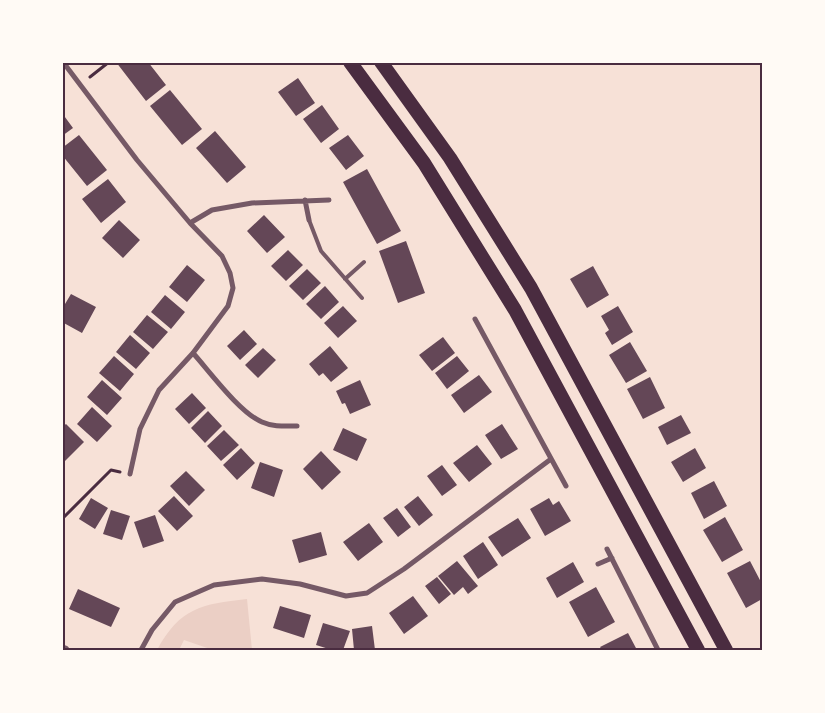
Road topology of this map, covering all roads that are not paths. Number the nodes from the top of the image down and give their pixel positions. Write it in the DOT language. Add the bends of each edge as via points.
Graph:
graph roads {
  1 [pos="63,62"];
  2 [pos="350,62"];
  3 [pos="381,62"];
  4 [pos="305,200"];
  5 [pos="329,200"];
  6 [pos="309,220"];
  7 [pos="190,223"];
  8 [pos="364,262"];
  9 [pos="345,279"];
  10 [pos="362,298"];
  11 [pos="475,319"];
  12 [pos="193,353"];
  13 [pos="297,426"];
  14 [pos="551,458"];
  15 [pos="130,474"];
  16 [pos="566,486"];
  17 [pos="607,549"];
  18 [pos="612,558"];
  19 [pos="598,564"];
  20 [pos="141,650"];
  21 [pos="658,650"];
  22 [pos="698,650"];
  23 [pos="726,650"];
  1 -- 7 [label="street" via="137,160"];
  2 -- 22 [label="highway" via="424,163 515,310"];
  3 -- 23 [label="highway" via="450,158 531,288"];
  4 -- 5 [label="street"];
  4 -- 6 [label="street"];
  4 -- 7 [label="street" via="252,203 212,210"];
  6 -- 9 [label="lane" via="321,251"];
  7 -- 12 [label="street" via="222,256 233,288 228,306"];
  8 -- 9 [label="lane"];
  9 -- 10 [label="lane"];
  11 -- 14 [label="street"];
  12 -- 13 [label="street" via="245,411 262,422"];
  12 -- 15 [label="street" via="159,390 140,429"];
  14 -- 16 [label="street"];
  14 -- 20 [label="street" via="404,569 367,593 346,596 262,578 214,585 175,602 152,630"];
  17 -- 18 [label="street"];
  18 -- 19 [label="street"];
  18 -- 21 [label="street"];
}
